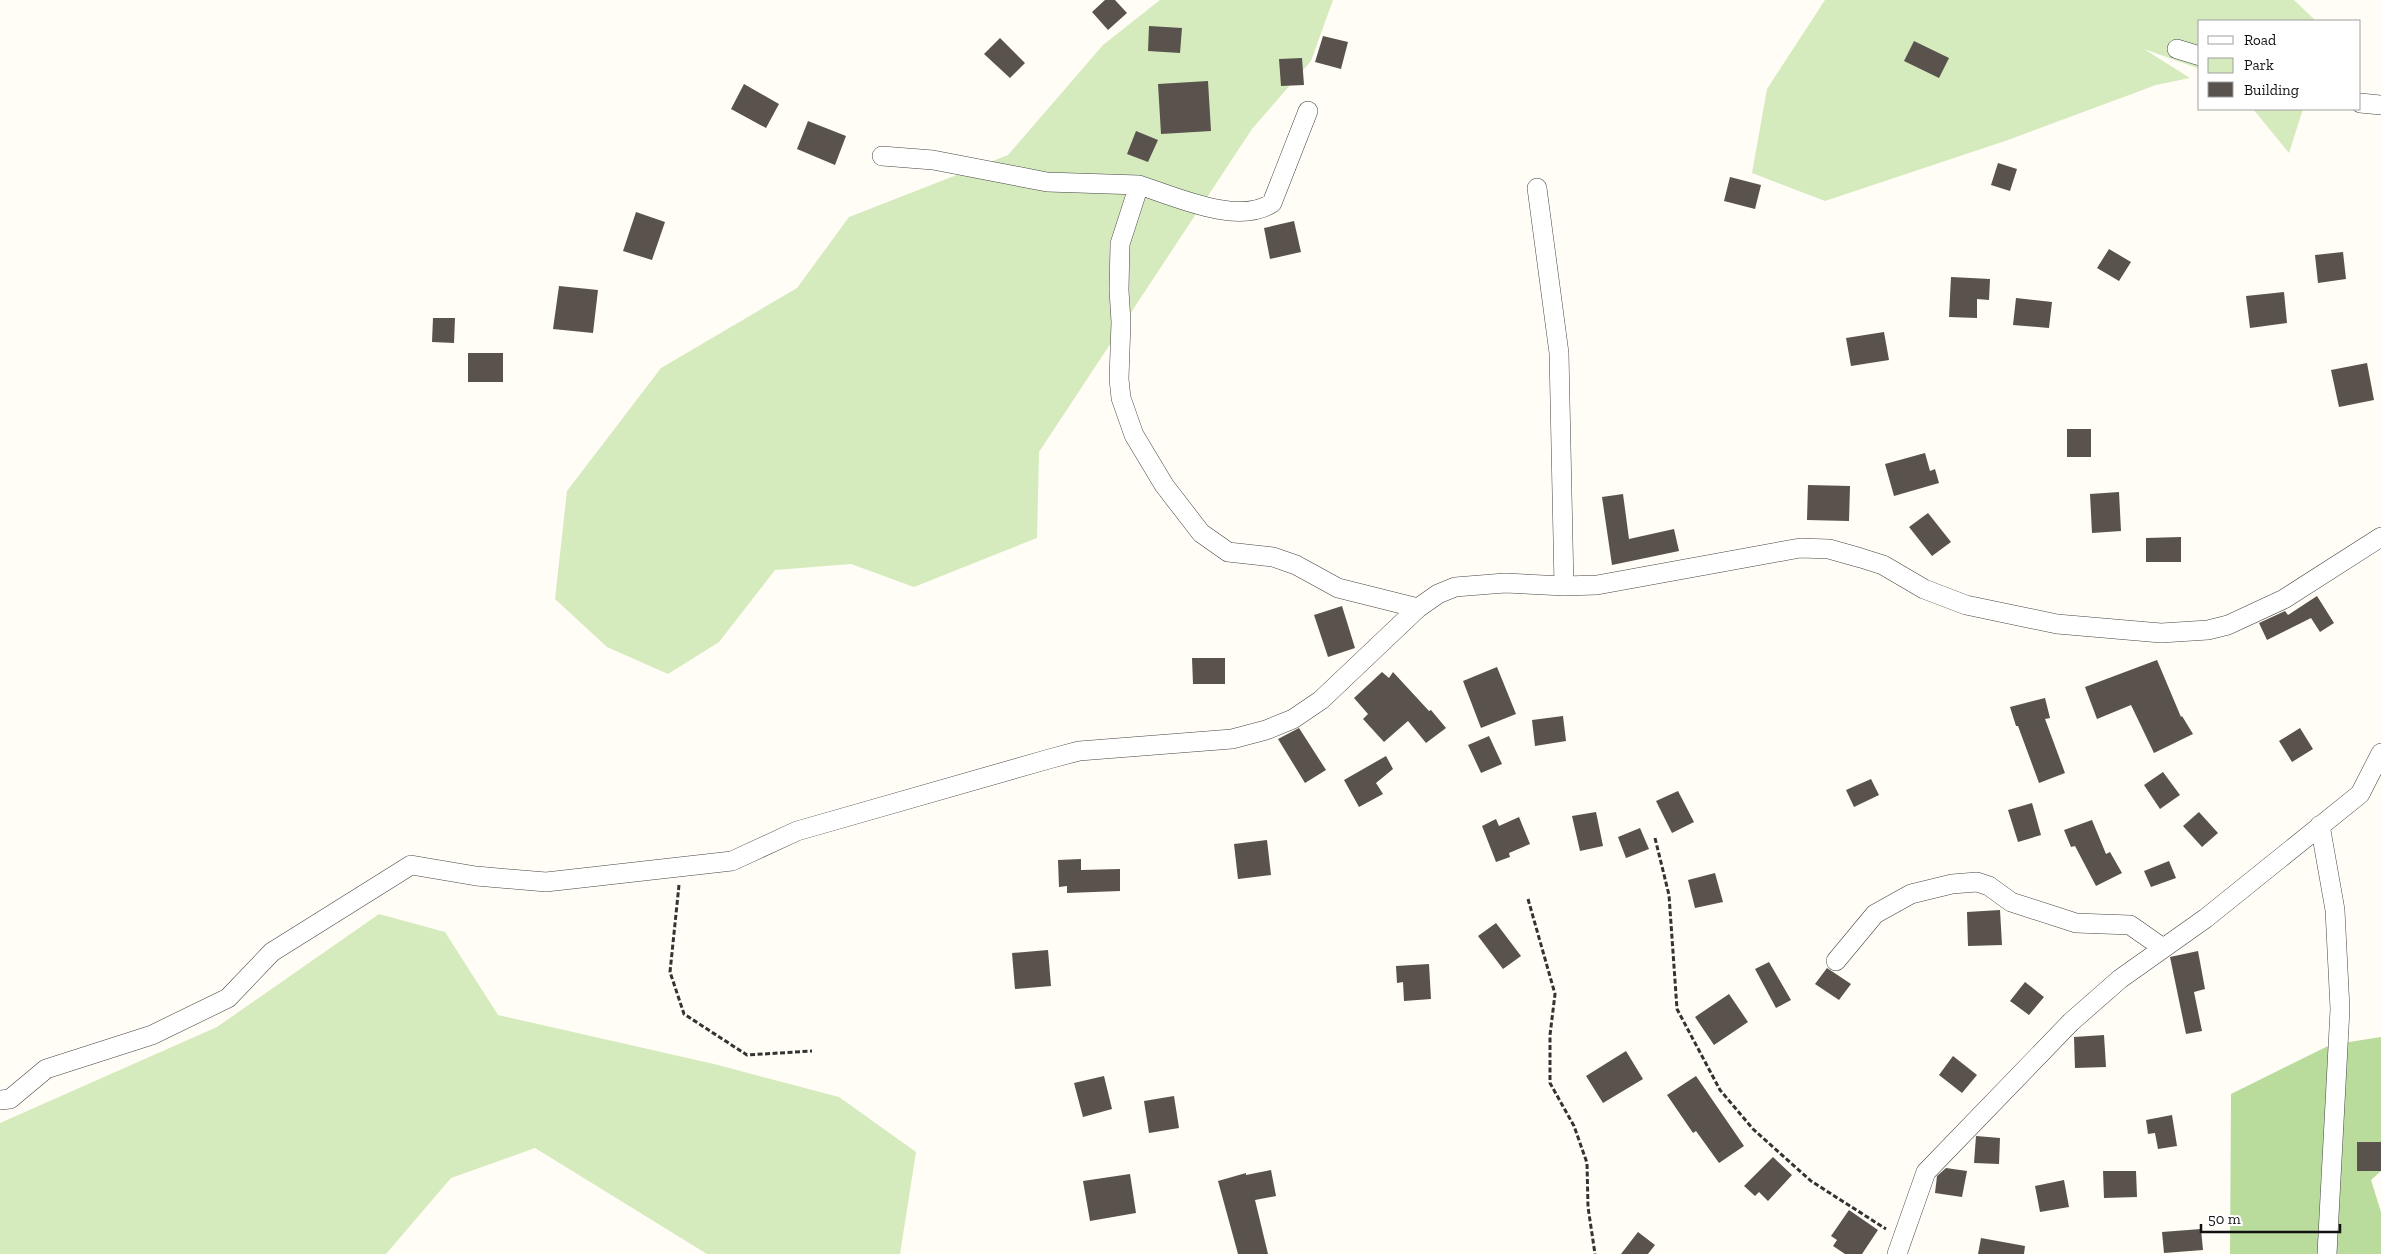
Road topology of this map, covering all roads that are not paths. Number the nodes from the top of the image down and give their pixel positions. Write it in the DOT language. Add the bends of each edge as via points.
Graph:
graph roads {
  1 [pos="2176,49"];
  2 [pos="2198,55"];
  3 [pos="2361,103"];
  4 [pos="2381,105"];
  5 [pos="1308,111"];
  6 [pos="882,156"];
  7 [pos="1139,185"];
  8 [pos="1537,188"];
  9 [pos="2381,537"];
  10 [pos="1564,586"];
  11 [pos="1418,608"];
  12 [pos="2381,753"];
  13 [pos="2320,825"];
  14 [pos="2163,948"];
  15 [pos="1836,961"];
  16 [pos="0,1100"];
  17 [pos="1899,1246"];
  18 [pos="2327,1254"];
  1 -- 2 [label="street"];
  3 -- 4 [label="street"];
  5 -- 7 [label="street" via="1272,203 1265,208 1226,210 1195,204"];
  6 -- 7 [label="street" via="933,160 1047,182"];
  7 -- 11 [label="street" via="1120,244 1119,379 1121,398 1134,435 1164,485 1201,533 1228,552 1273,557 1338,588"];
  8 -- 10 [label="street" via="1559,353"];
  9 -- 10 [label="street" via="2284,598 2228,625 2199,631 2162,633 2057,624 1966,605 1924,589 1883,565 1829,549 1800,548 1597,585"];
  10 -- 11 [label="street" via="1476,583 1455,586"];
  11 -- 16 [label="street" via="1320,700 1293,719 1232,739 1079,751 797,831 732,861 546,882 476,876 411,865 272,952 228,998 152,1035 46,1069 10,1099"];
  12 -- 13 [label="street" via="2360,794"];
  13 -- 14 [label="street" via="2206,918"];
  13 -- 18 [label="street" via="2335,910 2340,1009"];
  14 -- 15 [label="street" via="2130,925 2076,923 2011,902 1989,886 1977,882 1952,884 1911,894 1875,914"];
  14 -- 17 [label="street" via="2120,979 2071,1022 1926,1172"];
}
